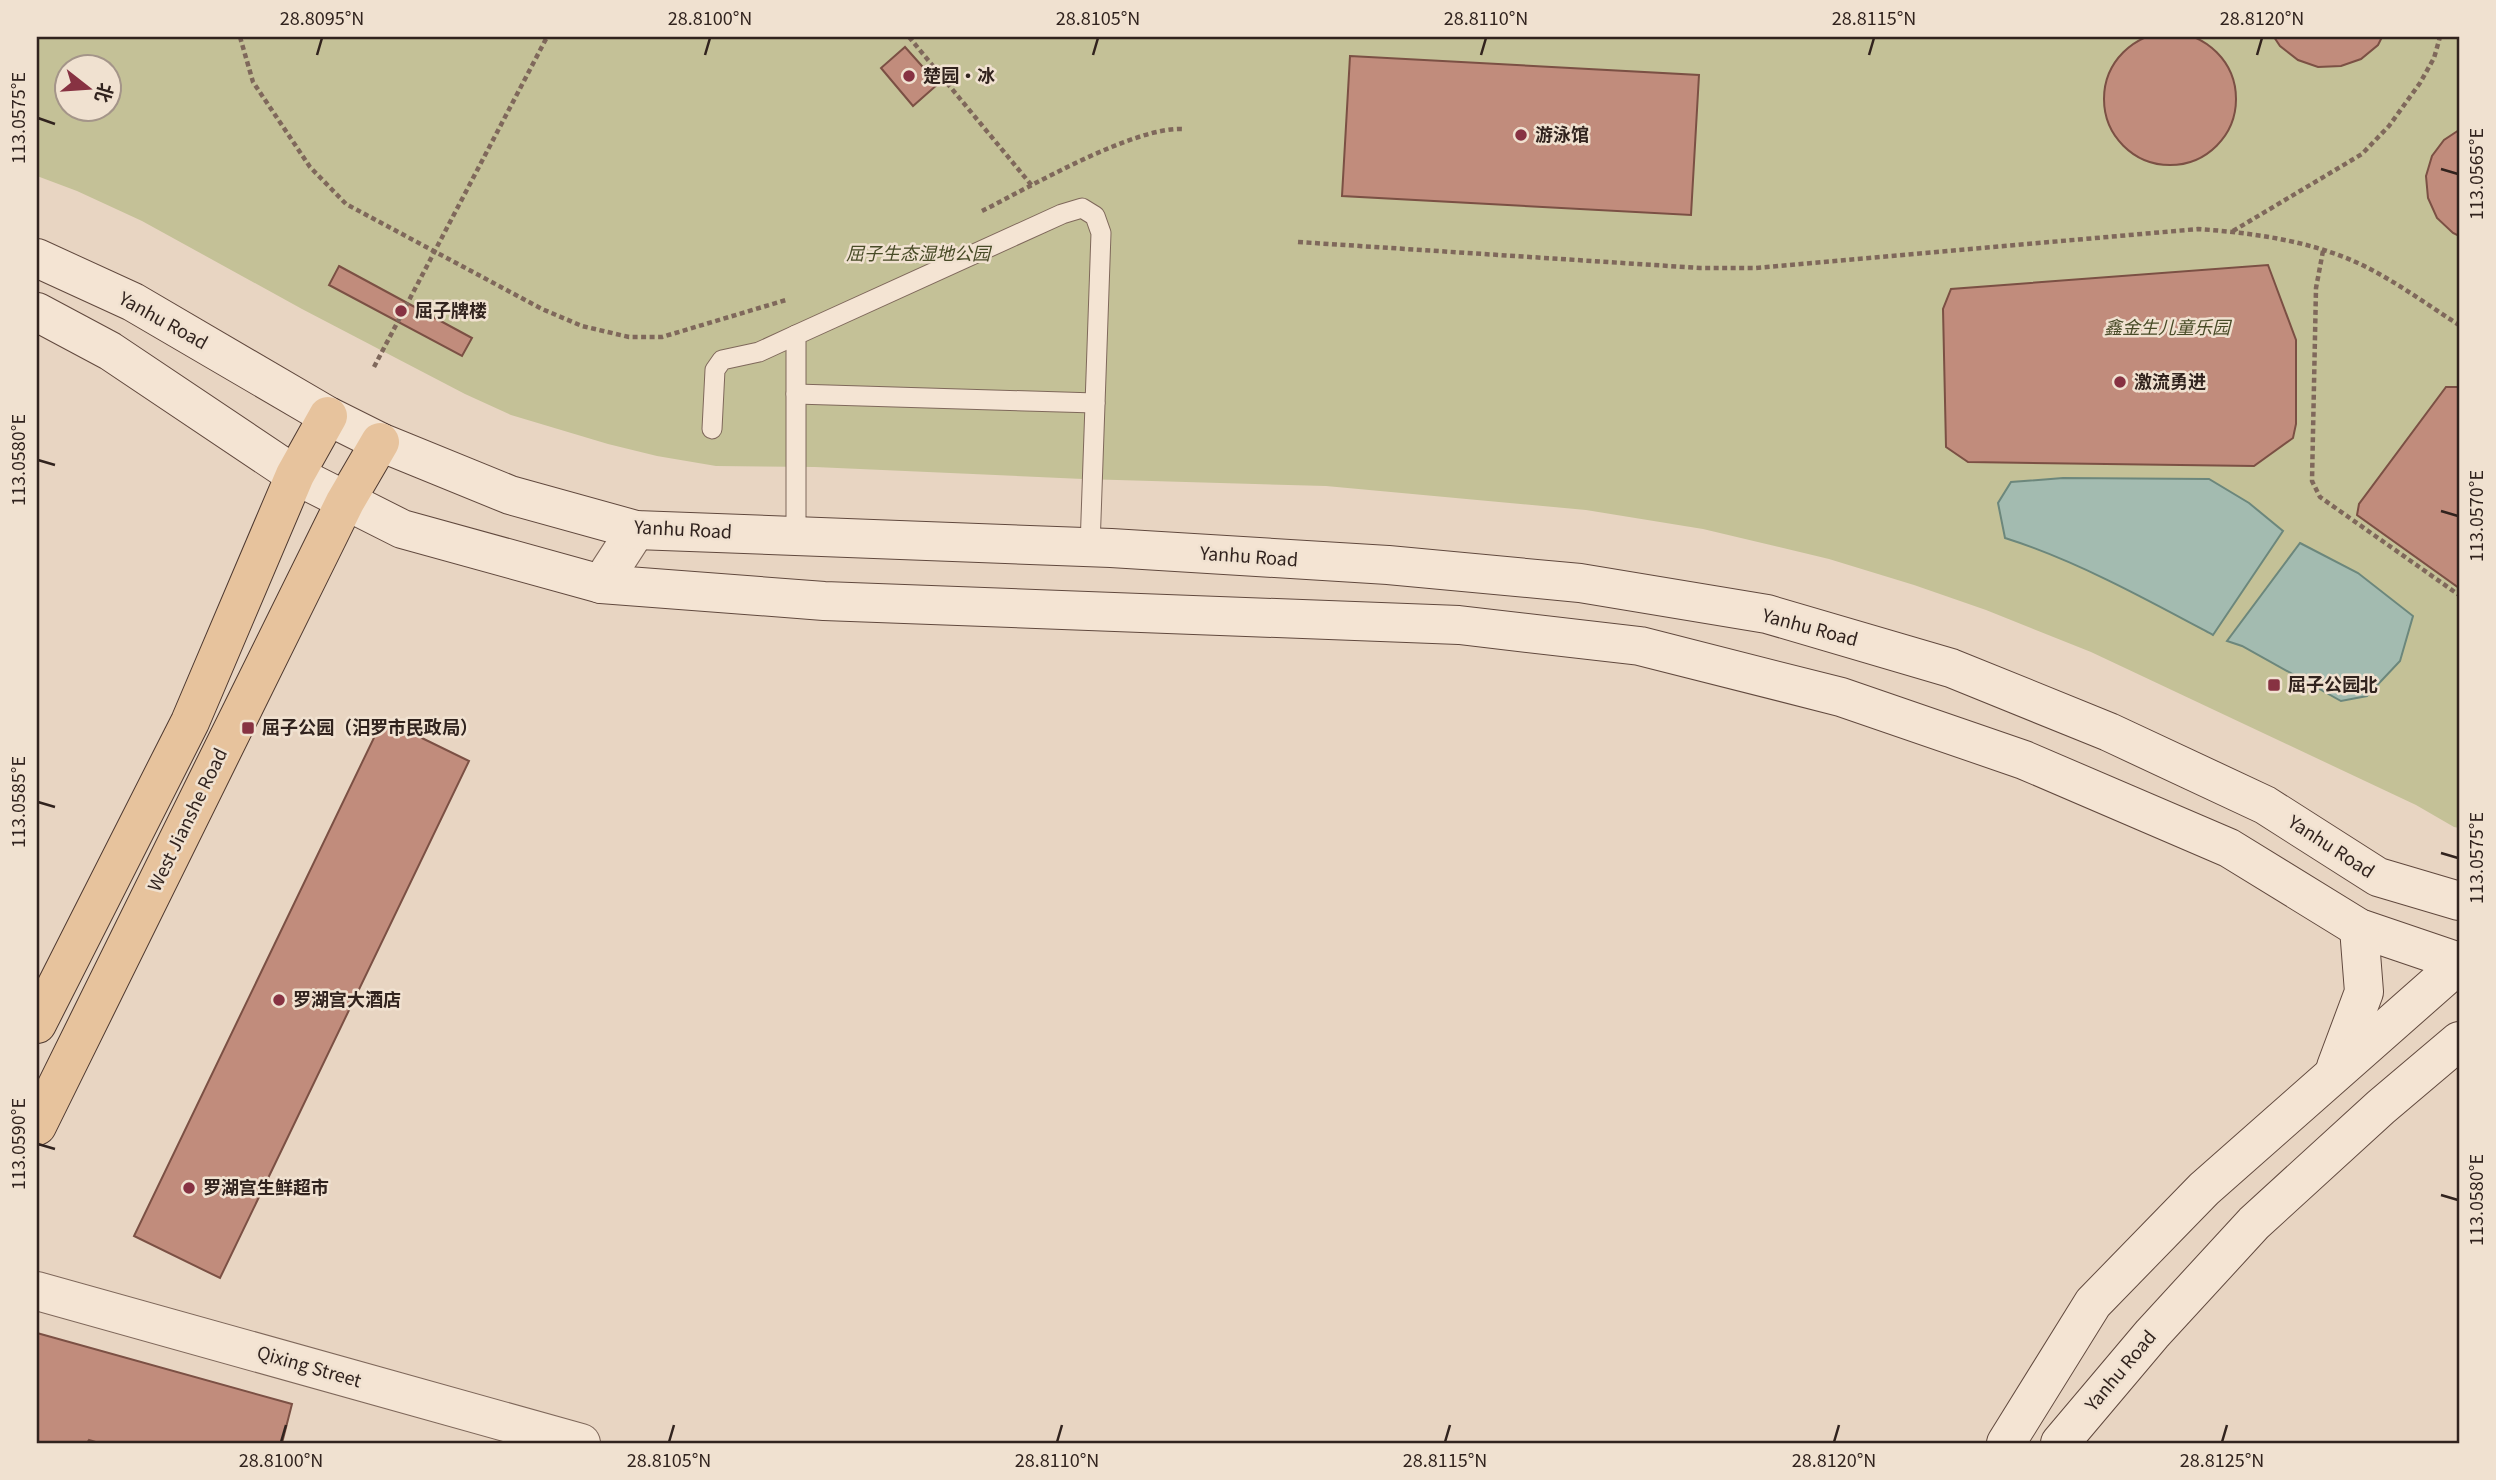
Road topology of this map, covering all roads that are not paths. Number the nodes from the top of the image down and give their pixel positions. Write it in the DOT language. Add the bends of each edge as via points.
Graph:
graph roads {
  1 [pos="37,258"];
  2 [pos="37,312"];
  3 [pos="796,335"];
  4 [pos="796,394"];
  5 [pos="1095,403"];
  6 [pos="328,416"];
  7 [pos="712,429"];
  8 [pos="380,442"];
  9 [pos="295,475"];
  10 [pos="345,502"];
  11 [pos="636,530"];
  12 [pos="796,536"];
  13 [pos="1090,547"];
  14 [pos="601,584"];
  15 [pos="2459,901"];
  16 [pos="2359,928"];
  17 [pos="2459,963"];
  18 [pos="37,1024"];
  19 [pos="2459,1041"];
  20 [pos="2334,1072"];
  21 [pos="37,1126"];
  22 [pos="37,1291"];
  23 [pos="581,1443"];
  24 [pos="2006,1443"];
  25 [pos="2060,1443"];
  1 -- 6 [label="main road, Yanhu Road" via="132,302"];
  2 -- 9 [label="main road" via="110,351"];
  3 -- 4 [label="lane"];
  3 -- 5 [label="lane" via="1082,208 1095,216 1101,233"];
  3 -- 7 [label="lane" via="759,352 722,360 715,370"];
  4 -- 5 [label="lane"];
  4 -- 12 [label="lane"];
  5 -- 13 [label="lane"];
  6 -- 8 [label="main road, Yanhu Road"];
  6 -- 9 [label="main road"];
  8 -- 10 [label="main road, West Jianshe Road"];
  8 -- 11 [label="main road, Yanhu Road" via="510,495"];
  9 -- 10 [label="main road"];
  9 -- 18 [label="main road" via="190,722"];
  10 -- 14 [label="main road" via="401,529"];
  10 -- 21 [label="main road, West Jianshe Road"];
  11 -- 12 [label="main road, Yanhu Road"];
  11 -- 14 [label="main road"];
  12 -- 13 [label="main road, Yanhu Road"];
  13 -- 15 [label="main road, Yanhu Road" via="1388,565 1580,583 1767,614 1951,667 2109,732 2265,805 2378,877"];
  14 -- 16 [label="main road" via="824,601 1459,625 1640,646 1840,698 2024,760 2229,848"];
  16 -- 17 [label="main road"];
  16 -- 20 [label="main road" via="2364,992"];
  17 -- 20 [label="main road"];
  19 -- 25 [label="main road, Yanhu Road" via="2255,1223"];
  20 -- 24 [label="main road" via="2204,1189 2093,1303"];
  22 -- 23 [label="main road, Qixing Street"];
}
